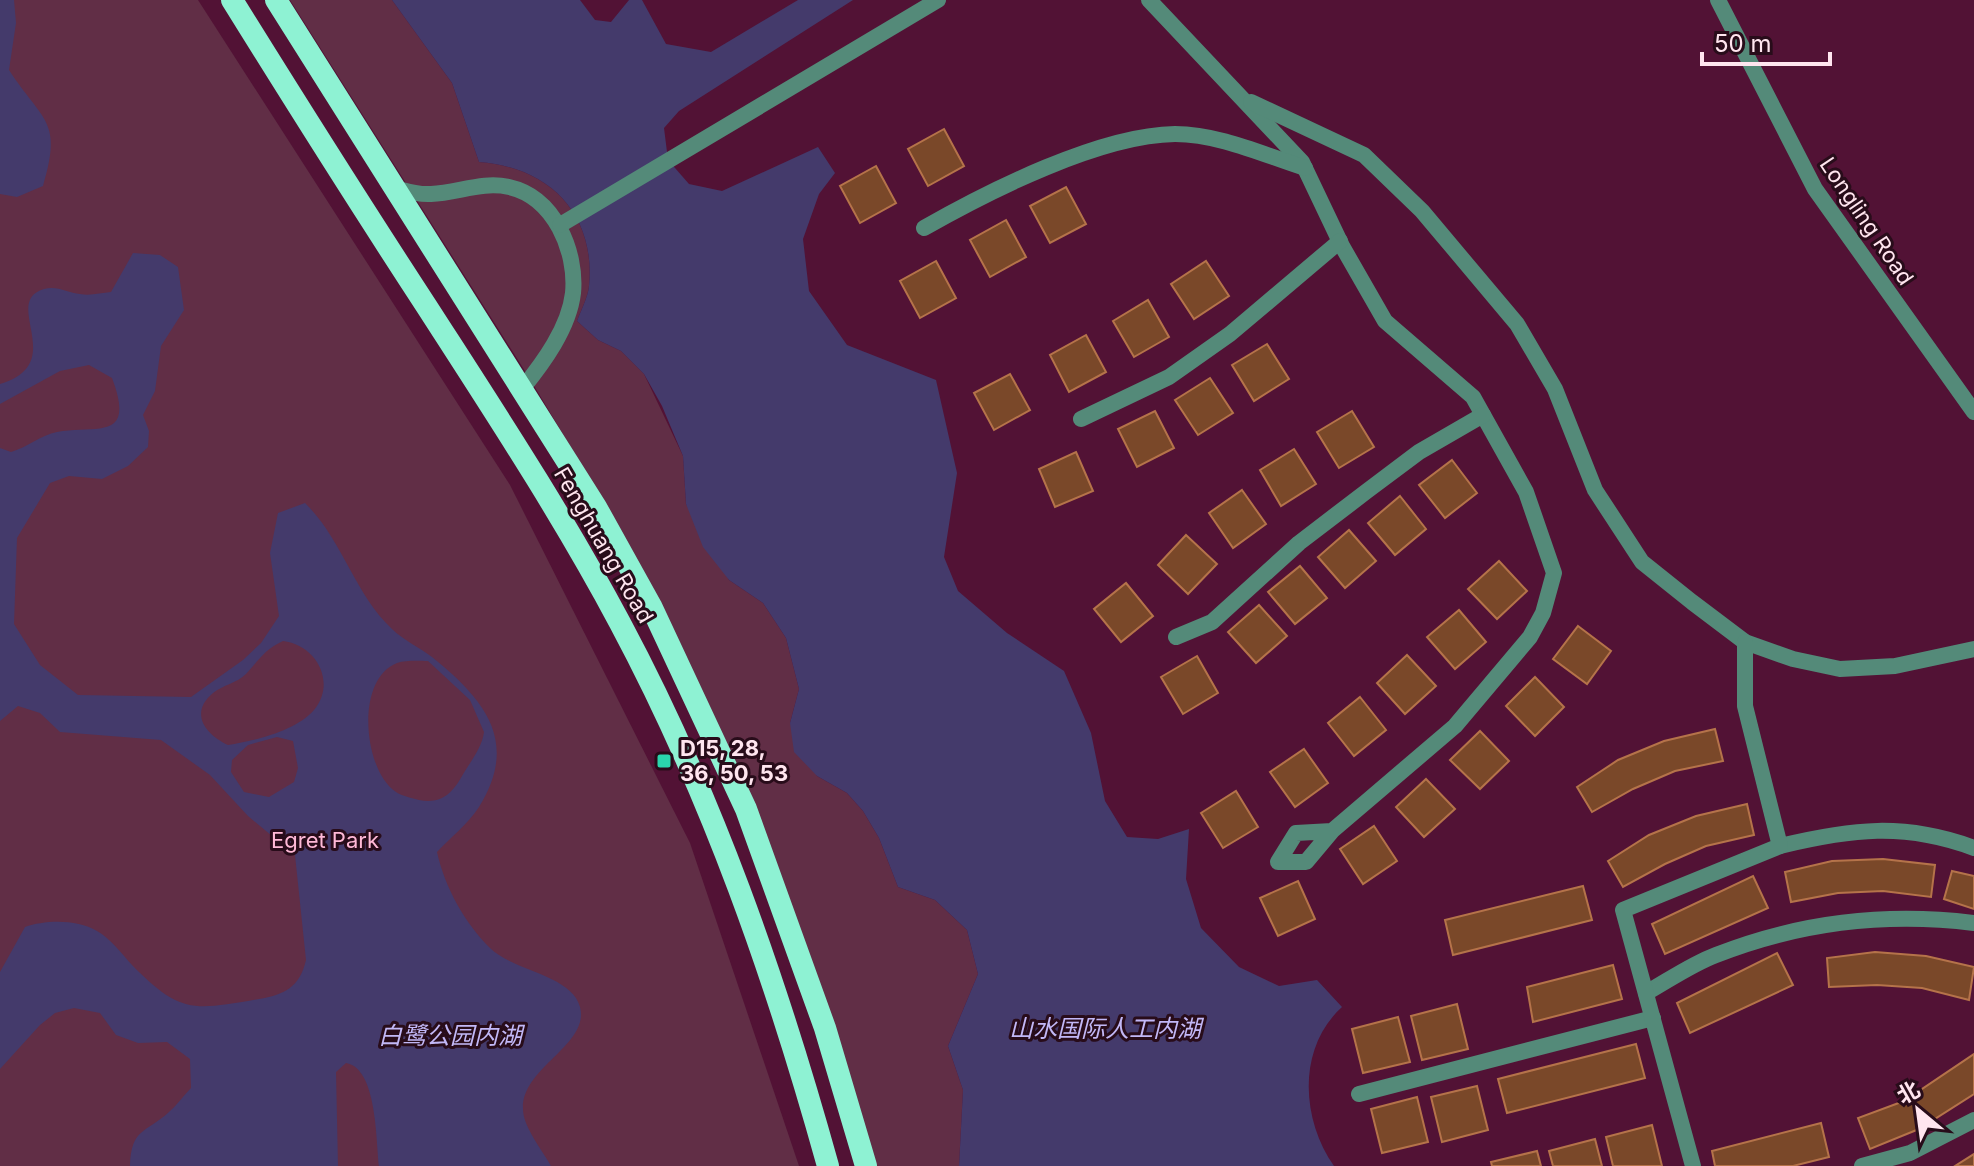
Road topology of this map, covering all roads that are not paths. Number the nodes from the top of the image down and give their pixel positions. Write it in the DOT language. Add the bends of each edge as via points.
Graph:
graph roads {
  1 [pos="232,0"];
  2 [pos="276,0"];
  3 [pos="938,0"];
  4 [pos="1149,0"];
  5 [pos="1718,0"];
  6 [pos="1242,98"];
  7 [pos="1305,168"];
  8 [pos="395,188"];
  9 [pos="560,225"];
  10 [pos="924,228"];
  11 [pos="1340,241"];
  12 [pos="522,389"];
  13 [pos="1974,412"];
  14 [pos="1483,415"];
  15 [pos="1081,419"];
  16 [pos="1176,637"];
  17 [pos="1745,642"];
  18 [pos="1974,649"];
  19 [pos="1332,831"];
  20 [pos="1780,846"];
  21 [pos="1974,848"];
  22 [pos="1974,923"];
  23 [pos="1646,993"];
  24 [pos="1653,1018"];
  25 [pos="1359,1094"];
  26 [pos="1974,1120"];
  27 [pos="828,1166"];
  28 [pos="866,1166"];
  29 [pos="1693,1166"];
  30 [pos="1862,1166"];
  1 -- 27 [label="highway, Fenghuang Road" via="560,514 622,625 750,912"];
  2 -- 8 [label="highway, Fenghuang Road"];
  3 -- 9 [label="street"];
  4 -- 6 [label="street"];
  5 -- 13 [label="street, Longling Road" via="1815,189"];
  6 -- 7 [label="street"];
  6 -- 17 [label="street" via="1364,155 1422,211 1517,324 1555,389 1595,490 1642,562"];
  7 -- 10 [label="street" via="1217,140 1177,134 1136,138 996,187"];
  7 -- 11 [label="street"];
  8 -- 9 [label="street" via="432,194 483,185 508,187 525,192"];
  8 -- 12 [label="highway, Fenghuang Road"];
  9 -- 12 [label="street" via="573,293 558,334"];
  11 -- 14 [label="street" via="1385,321 1473,397"];
  11 -- 15 [label="street" via="1193,360"];
  12 -- 28 [label="highway, Fenghuang Road" via="651,606 746,809 825,1028"];
  14 -- 16 [label="street" via="1419,452 1367,491 1299,543 1212,622"];
  14 -- 19 [label="street" via="1526,492 1554,573 1543,613 1530,637 1455,726"];
  17 -- 18 [label="street" via="1840,669 1895,666"];
  17 -- 20 [label="street" via="1745,706"];
  20 -- 21 [label="street" via="1844,830 1935,834"];
  20 -- 23 [label="street" via="1623,910"];
  22 -- 23 [label="street" via="1918,916 1797,927 1713,956"];
  23 -- 24 [label="street"];
  24 -- 25 [label="street"];
  24 -- 29 [label="street"];
  26 -- 30 [label="street" via="1910,1153"];
}
